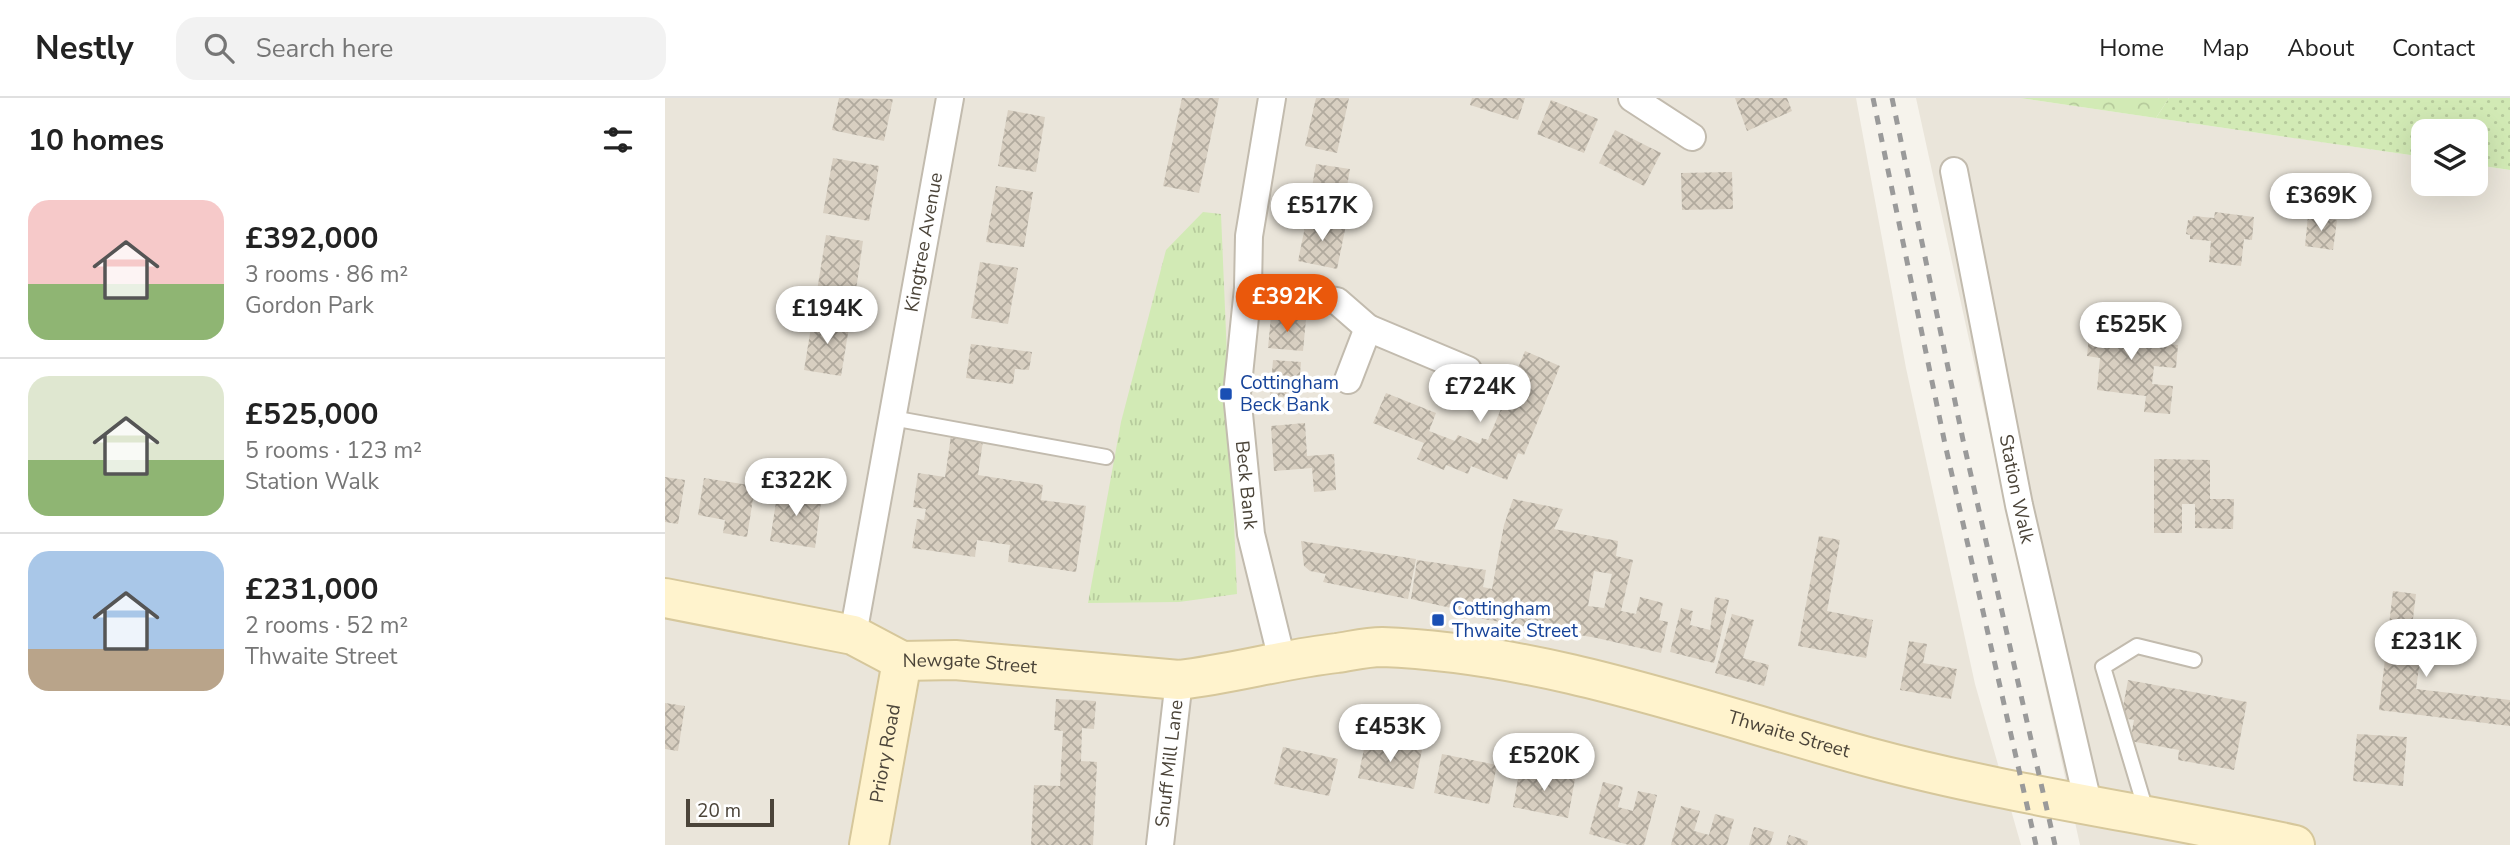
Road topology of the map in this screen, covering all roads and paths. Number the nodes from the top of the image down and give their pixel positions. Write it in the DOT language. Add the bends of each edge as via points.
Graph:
graph roads {
  1 [pos="950,98"];
  2 [pos="1272,98"];
  3 [pos="1632,98"];
  4 [pos="1692,137"];
  5 [pos="1954,171"];
  6 [pos="1248,288"];
  7 [pos="1368,328"];
  8 [pos="1468,370"];
  9 [pos="1348,380"];
  10 [pos="892,418"];
  11 [pos="1106,457"];
  12 [pos="665,598"];
  13 [pos="853,635"];
  14 [pos="1282,660"];
  15 [pos="2195,660"];
  16 [pos="902,661"];
  17 [pos="1178,680"];
  18 [pos="2088,803"];
  19 [pos="2148,815"];
  20 [pos="2286,844"];
  21 [pos="869,845"];
  22 [pos="1160,845"];
  1 -- 10 [label="street, Kingtree Avenue"];
  2 -- 6 [label="street, Beck Bank" via="1249,236"];
  3 -- 4 [label="street"];
  5 -- 18 [label="street, Station Walk" via="2019,505"];
  6 -- 7 [label="street" via="1337,302"];
  6 -- 14 [label="street, Beck Bank" via="1237,394 1251,534"];
  7 -- 8 [label="street"];
  7 -- 9 [label="street"];
  10 -- 11 [label="lane"];
  10 -- 13 [label="street, Kingtree Avenue"];
  12 -- 13 [label="main road, Newgate Street"];
  13 -- 16 [label="main road, Newgate Street"];
  14 -- 17 [label="main road, Newgate Street"];
  14 -- 18 [label="main road, Thwaite Street" via="1380,647 1495,660 1647,694 1870,758"];
  15 -- 19 [label="lane" via="2137,646 2103,667"];
  16 -- 17 [label="main road, Newgate Street" via="955,660"];
  16 -- 21 [label="main road, Priory Road"];
  17 -- 22 [label="street, Snuff Mill Lane"];
  18 -- 19 [label="main road, Thwaite Street"];
  19 -- 20 [label="main road, Thwaite Street"];
}
